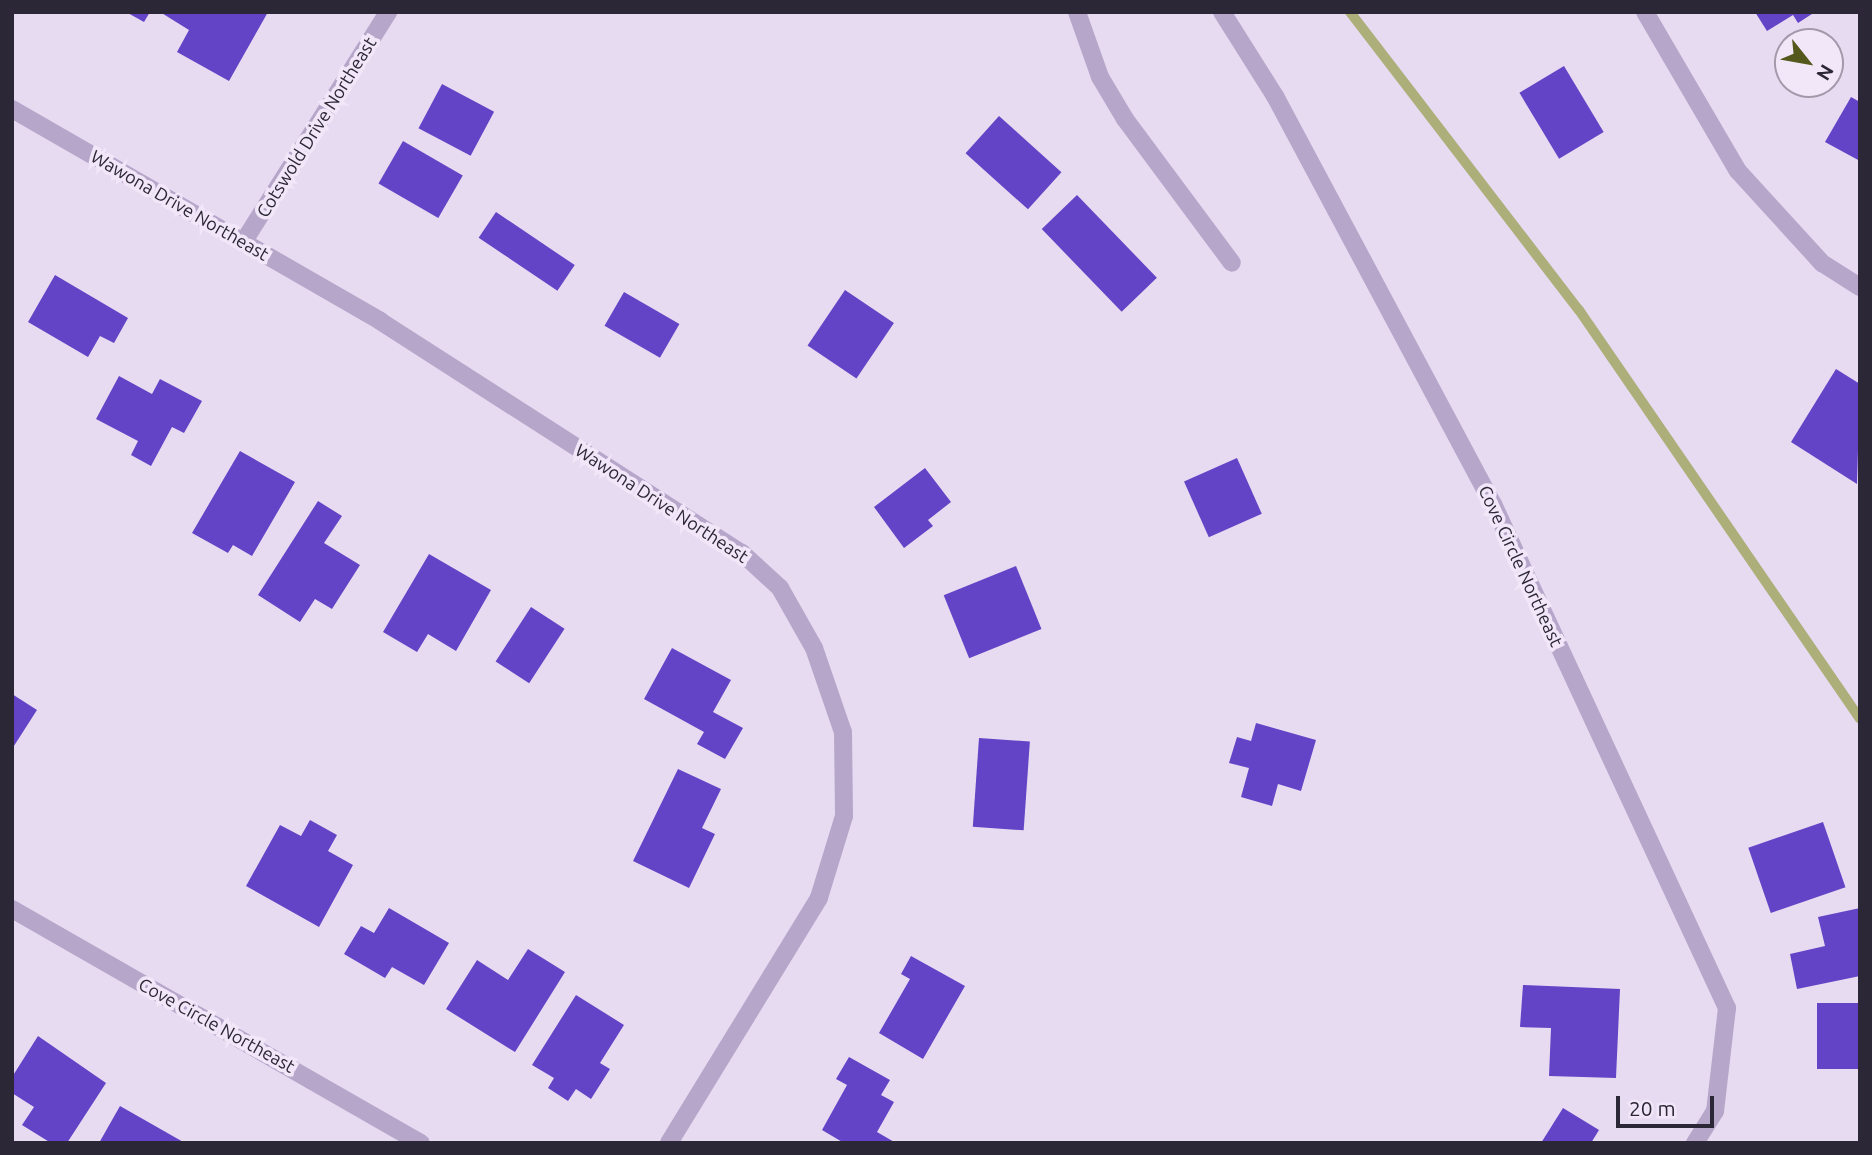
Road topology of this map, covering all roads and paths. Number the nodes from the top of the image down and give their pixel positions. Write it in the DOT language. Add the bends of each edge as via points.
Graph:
graph roads {
  1 [pos="388,12"];
  2 [pos="1077,12"];
  3 [pos="1222,12"];
  4 [pos="1645,12"];
  5 [pos="12,109"];
  6 [pos="244,241"];
  7 [pos="1232,263"];
  8 [pos="1860,287"];
  9 [pos="12,909"];
  10 [pos="421,1143"];
  11 [pos="669,1143"];
  12 [pos="1695,1143"];
  1 -- 6 [label="street, Cotswold Drive Northeast"];
  2 -- 7 [label="street" via="1100,77 1125,119"];
  3 -- 12 [label="street, Cove Circle Northeast" via="1275,96 1493,504 1727,1008 1715,1111"];
  4 -- 8 [label="street" via="1738,171 1822,263"];
  5 -- 6 [label="street, Wawona Drive Northeast"];
  6 -- 11 [label="street, Wawona Drive Northeast" via="380,321 743,553 780,588 814,648 843,732 845,816 819,898"];
  9 -- 10 [label="street, Cove Circle Northeast"];
}
